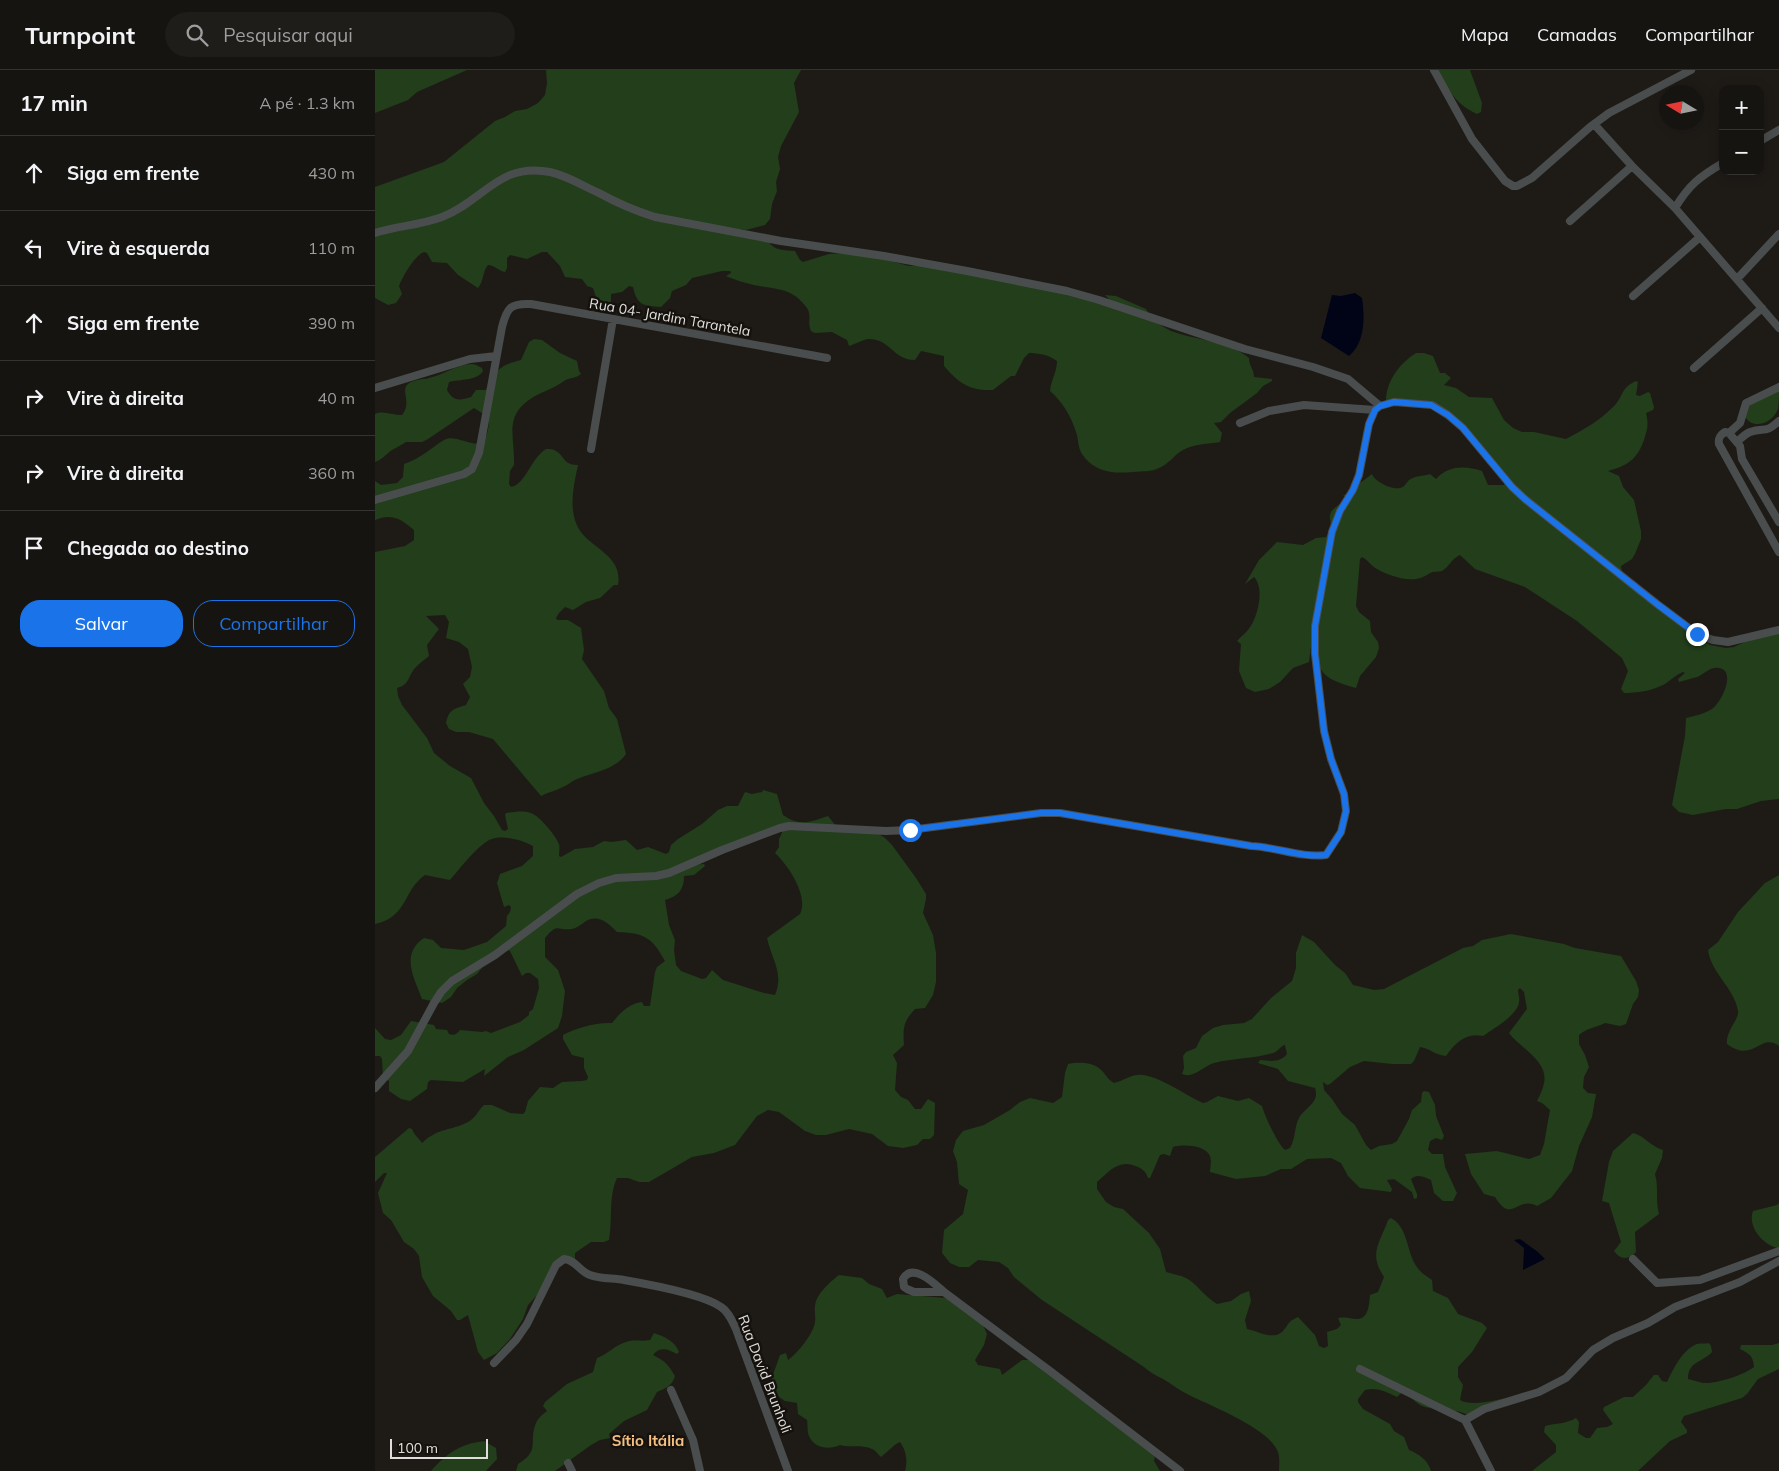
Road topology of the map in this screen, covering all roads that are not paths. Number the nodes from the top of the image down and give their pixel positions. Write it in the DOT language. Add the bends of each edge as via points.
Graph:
graph roads {
  1 [pos="1434,70"];
  2 [pos="1691,70"];
  3 [pos="1594,124"];
  4 [pos="1779,130"];
  5 [pos="1764,139"];
  6 [pos="1719,165"];
  7 [pos="1632,166"];
  8 [pos="1675,208"];
  9 [pos="1570,221"];
  10 [pos="375,233"];
  11 [pos="1779,234"];
  12 [pos="1700,236"];
  13 [pos="1737,279"];
  14 [pos="1633,296"];
  15 [pos="1761,308"];
  16 [pos="613,319"];
  17 [pos="1779,328"];
  18 [pos="496,356"];
  19 [pos="827,358"];
  20 [pos="1694,368"];
  21 [pos="1779,387"];
  22 [pos="375,388"];
  23 [pos="1378,408"];
  24 [pos="1742,418"];
  25 [pos="1779,420"];
  26 [pos="1240,423"];
  27 [pos="1753,431"];
  28 [pos="1729,433"];
  29 [pos="1737,442"];
  30 [pos="591,449"];
  31 [pos="1742,459"];
  32 [pos="1730,465"];
  33 [pos="375,500"];
  34 [pos="1779,522"];
  35 [pos="1779,552"];
  36 [pos="1779,630"];
  37 [pos="375,1088"];
  38 [pos="1779,1251"];
  39 [pos="1633,1259"];
  40 [pos="1779,1261"];
  41 [pos="944,1292"];
  42 [pos="494,1363"];
  43 [pos="1360,1369"];
  44 [pos="671,1390"];
  45 [pos="1465,1420"];
  46 [pos="568,1463"];
  47 [pos="572,1471"];
  48 [pos="700,1471"];
  49 [pos="788,1471"];
  50 [pos="1180,1471"];
  51 [pos="1491,1471"];
  1 -- 3 [label="street" via="1472,139 1509,184 1517,186 1532,178"];
  2 -- 3 [label="street"];
  3 -- 7 [label="street"];
  4 -- 5 [label="street"];
  6 -- 8 [label="street" via="1687,189"];
  7 -- 8 [label="street"];
  7 -- 9 [label="street"];
  8 -- 12 [label="street"];
  10 -- 23 [label="street" via="456,211 501,178 512,174 531,170 551,173 570,178 638,212 662,218 1067,291 1245,349 1349,378"];
  11 -- 13 [label="street"];
  12 -- 13 [label="street"];
  12 -- 14 [label="street"];
  13 -- 15 [label="street"];
  15 -- 17 [label="street"];
  15 -- 20 [label="street"];
  16 -- 18 [label="street, Rua 04- Jardim Tarantela" via="521,304 510,308 505,315"];
  16 -- 19 [label="street, Rua 04- Jardim Tarantela"];
  16 -- 30 [label="street"];
  18 -- 22 [label="street" via="470,359"];
  18 -- 33 [label="street" via="484,433 472,469"];
  21 -- 24 [label="street" via="1746,403"];
  23 -- 26 [label="street" via="1304,404 1269,411"];
  23 -- 36 [label="street" via="1394,402 1431,405 1448,415 1526,500 1697,634 1728,642"];
  23 -- 37 [label="street" via="1369,424 1359,475 1332,532 1315,626 1324,731 1344,794 1346,811 1341,832 1326,855 1251,846 1060,813 910,830 779,828 669,873 616,878 577,894 495,955 452,981 433,1003 408,1051"];
  24 -- 27 [label="street"];
  24 -- 28 [label="street"];
  25 -- 27 [label="street" via="1765,431"];
  27 -- 29 [label="street"];
  28 -- 29 [label="street"];
  28 -- 32 [label="street" via="1725,432 1718,439"];
  29 -- 31 [label="street"];
  31 -- 32 [label="street"];
  31 -- 34 [label="street"];
  32 -- 35 [label="street"];
  38 -- 39 [label="street" via="1700,1280 1657,1283"];
  40 -- 45 [label="street" via="1740,1282 1675,1307 1613,1338 1593,1350 1566,1378 1539,1392 1484,1409"];
  41 -- 41 [label="street" via="919,1274 909,1273 903,1279 904,1287 910,1291"];
  41 -- 50 [label="street"];
  42 -- 49 [label="street, Rua David Brunholi" via="527,1324 555,1265 562,1259 572,1260 590,1276 625,1280 691,1295 720,1306 728,1313"];
  43 -- 45 [label="street"];
  44 -- 48 [label="street" via="693,1440"];
  45 -- 51 [label="street"];
  46 -- 47 [label="street"];
}
